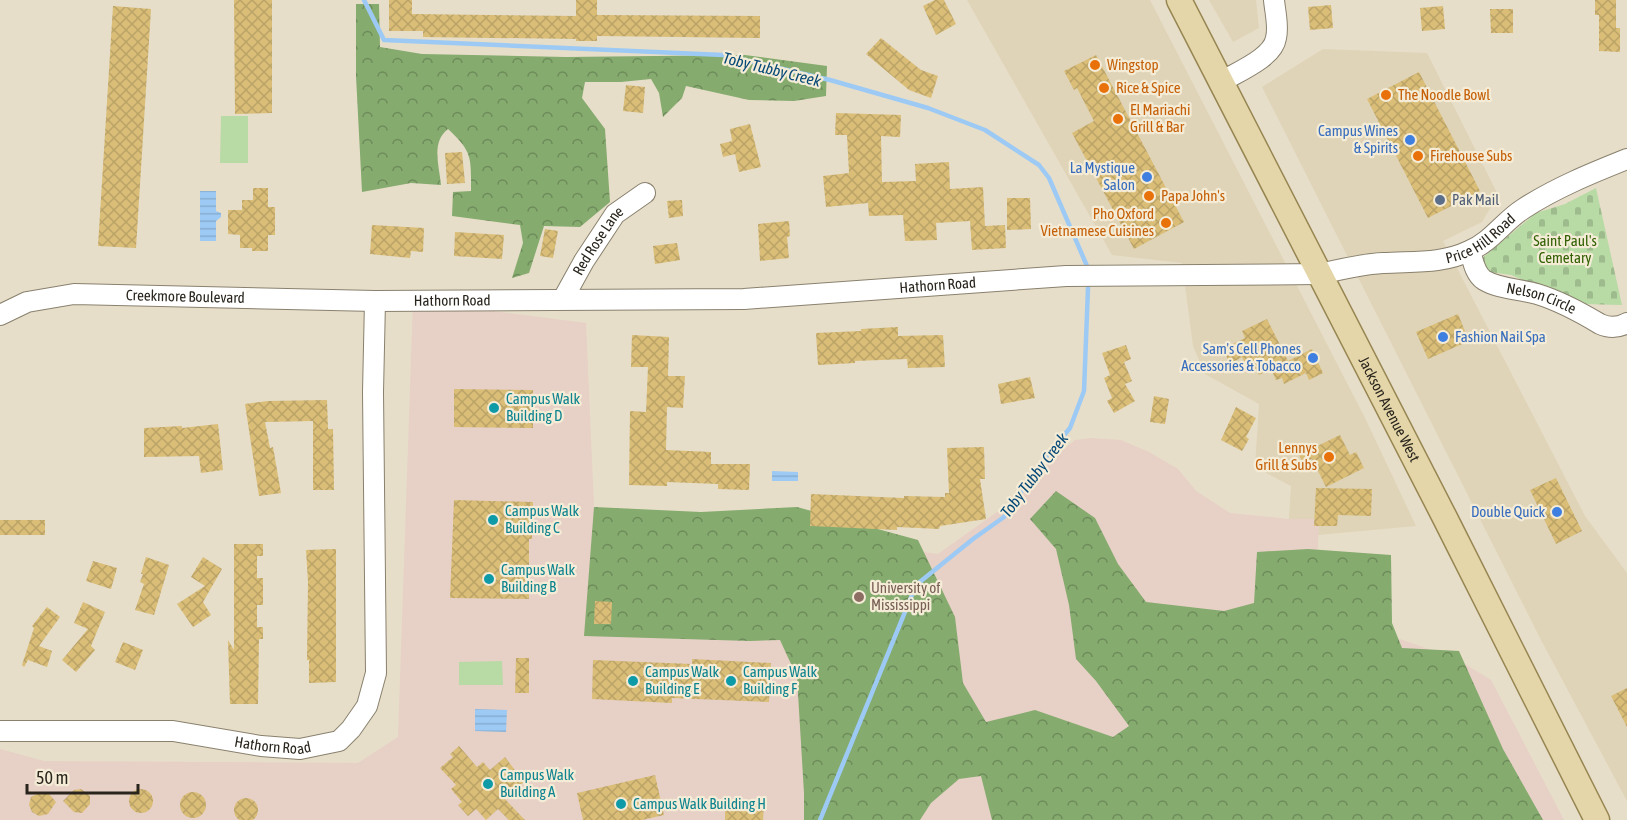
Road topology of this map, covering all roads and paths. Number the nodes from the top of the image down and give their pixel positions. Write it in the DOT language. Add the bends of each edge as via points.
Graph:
graph roads {
  1 [pos="1179,0"];
  2 [pos="1274,0"];
  3 [pos="1221,82"];
  4 [pos="1627,159"];
  5 [pos="645,193"];
  6 [pos="1470,251"];
  7 [pos="1320,274"];
  8 [pos="563,299"];
  9 [pos="375,302"];
  10 [pos="0,315"];
  11 [pos="1627,323"];
  12 [pos="0,731"];
  13 [pos="1597,820"];
  1 -- 3 [label="main road, Jackson Avenue West"];
  2 -- 3 [label="street" via="1277,31 1273,48"];
  3 -- 7 [label="main road, Jackson Avenue West"];
  4 -- 6 [label="street, Price Hill Road" via="1521,210"];
  5 -- 8 [label="street, Red Rose Lane" via="615,214"];
  6 -- 7 [label="street, Price Hill Road" via="1439,261 1355,266"];
  6 -- 11 [label="street, Nelson Circle" via="1478,275 1485,281 1536,294 1603,325"];
  7 -- 8 [label="street, Hathorn Road" via="1066,276 744,299"];
  7 -- 13 [label="main road, Jackson Avenue West"];
  8 -- 9 [label="street, Hathorn Road"];
  9 -- 10 [label="street, Creekmore Boulevard" via="74,294 27,302"];
  9 -- 12 [label="street, Hathorn Road" via="376,673 367,706 351,729 339,741 300,749 173,731"];
}
